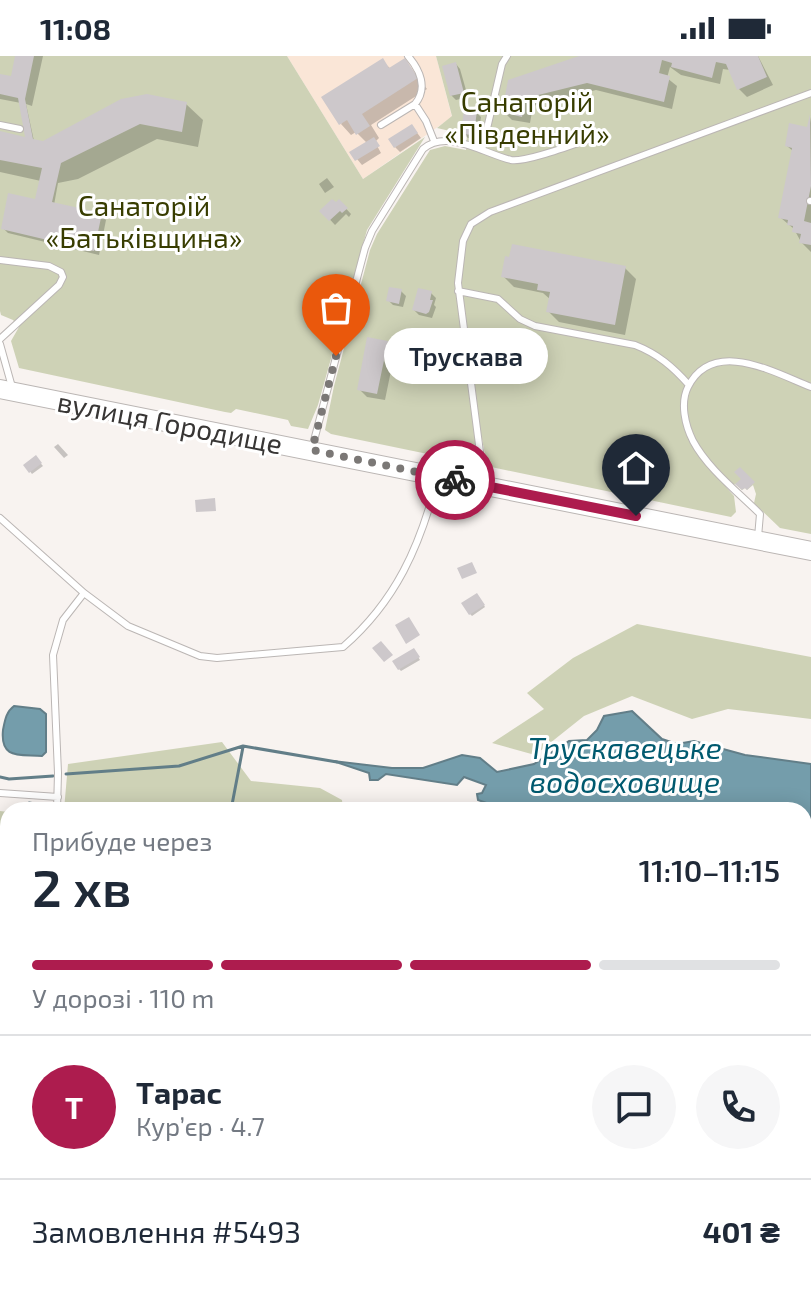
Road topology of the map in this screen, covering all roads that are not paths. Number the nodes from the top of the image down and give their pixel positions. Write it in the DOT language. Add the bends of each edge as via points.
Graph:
graph roads {
  1 [pos="408,56"];
  2 [pos="507,56"];
  3 [pos="811,93"];
  4 [pos="415,104"];
  5 [pos="0,125"];
  6 [pos="381,125"];
  7 [pos="20,129"];
  8 [pos="601,135"];
  9 [pos="434,141"];
  10 [pos="482,150"];
  11 [pos="0,260"];
  12 [pos="458,291"];
  13 [pos="0,342"];
  14 [pos="689,385"];
  15 [pos="811,387"];
  16 [pos="6,390"];
  17 [pos="312,450"];
  18 [pos="438,476"];
  19 [pos="484,485"];
  20 [pos="0,518"];
  21 [pos="758,540"];
  22 [pos="811,551"];
  23 [pos="84,593"];
  24 [pos="0,793"];
  25 [pos="58,797"];
  26 [pos="58,802"];
  1 -- 4 [label="lane" via="420,73"];
  2 -- 10 [label="lane"];
  3 -- 12 [label="lane" via="479,217 463,241"];
  4 -- 6 [label="lane"];
  4 -- 9 [label="lane"];
  5 -- 7 [label="lane"];
  8 -- 10 [label="lane" via="518,161"];
  9 -- 10 [label="lane"];
  9 -- 17 [label="lane" via="420,153 365,248"];
  11 -- 13 [label="lane" via="49,266 63,277"];
  12 -- 14 [label="lane" via="498,299 535,326 648,350"];
  12 -- 19 [label="lane"];
  13 -- 16 [label="lane"];
  14 -- 15 [label="lane" via="704,369 731,360"];
  14 -- 21 [label="lane" via="684,411 691,438 760,514"];
  16 -- 17 [label="street, вулиця Городище"];
  17 -- 18 [label="street, вулиця Городище"];
  18 -- 19 [label="street, вулиця Городище"];
  18 -- 23 [label="lane" via="407,568 343,647 200,656 128,626"];
  19 -- 21 [label="street, вулиця Городище"];
  20 -- 23 [label="lane"];
  21 -- 22 [label="street, вулиця Городище"];
  23 -- 25 [label="lane" via="63,620 53,655"];
  24 -- 25 [label="lane"];
  25 -- 26 [label="lane"];
}
